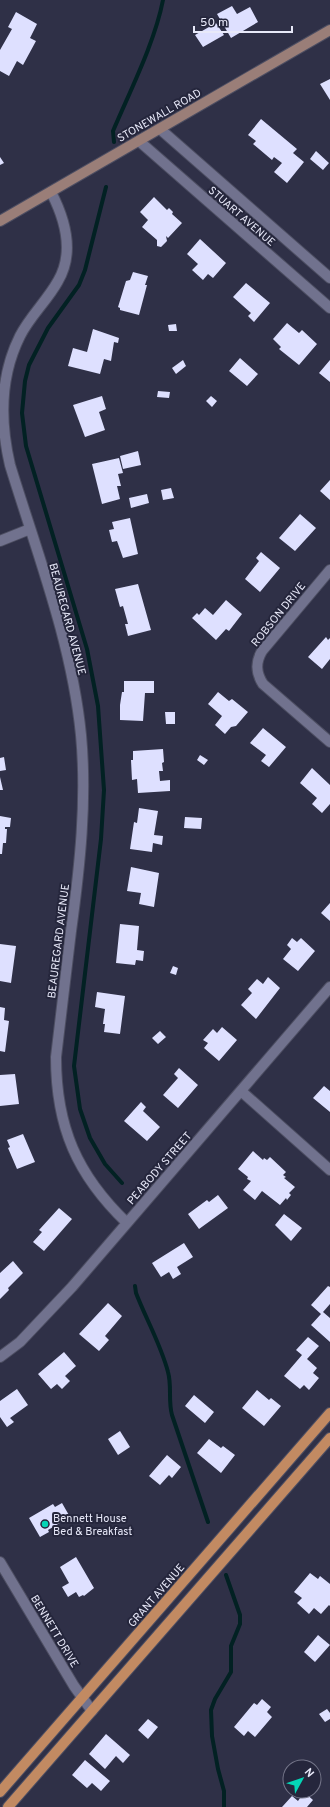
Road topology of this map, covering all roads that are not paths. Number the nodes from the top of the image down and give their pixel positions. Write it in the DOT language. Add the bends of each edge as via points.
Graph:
graph roads {
  1 [pos="330,30"];
  2 [pos="160,129"];
  3 [pos="139,141"];
  4 [pos="51,192"];
  5 [pos="0,221"];
  6 [pos="330,278"];
  7 [pos="330,308"];
  8 [pos="30,529"];
  9 [pos="0,541"];
  10 [pos="330,570"];
  11 [pos="330,742"];
  12 [pos="330,987"];
  13 [pos="241,1091"];
  14 [pos="330,1170"];
  15 [pos="128,1223"];
  16 [pos="0,1357"];
  17 [pos="330,1413"];
  18 [pos="330,1438"];
  19 [pos="0,1562"];
  20 [pos="82,1697"];
  21 [pos="92,1711"];
  22 [pos="0,1792"];
  23 [pos="8,1807"];
  1 -- 2 [label="street, STONEWALL ROAD"];
  2 -- 3 [label="street, STONEWALL ROAD"];
  2 -- 6 [label="street, STUART AVENUE"];
  3 -- 4 [label="street, STONEWALL ROAD"];
  3 -- 7 [label="street, STUART AVENUE"];
  4 -- 5 [label="street, STONEWALL ROAD"];
  4 -- 8 [label="street, BEAUREGARD AVENUE" via="64,222 67,239 66,257 59,281 31,317 20,336 6,374 2,401 4,443"];
  8 -- 9 [label="street"];
  8 -- 15 [label="street, BEAUREGARD AVENUE" via="70,668 81,735 84,780 78,879 56,1057 56,1084 68,1136 89,1179 107,1204"];
  10 -- 11 [label="street, ROBSON DRIVE" via="262,651 256,666 258,677 263,684"];
  12 -- 13 [label="street, PEABODY STREET"];
  13 -- 14 [label="street"];
  13 -- 15 [label="street, PEABODY STREET"];
  15 -- 16 [label="street, PEABODY STREET" via="20,1342"];
  17 -- 20 [label="main road, GRANT AVENUE"];
  18 -- 21 [label="main road"];
  19 -- 20 [label="street, BENNETT DRIVE"];
  20 -- 21 [label="street, BENNETT DRIVE"];
  20 -- 22 [label="main road, GRANT AVENUE"];
  21 -- 23 [label="main road"];
}
